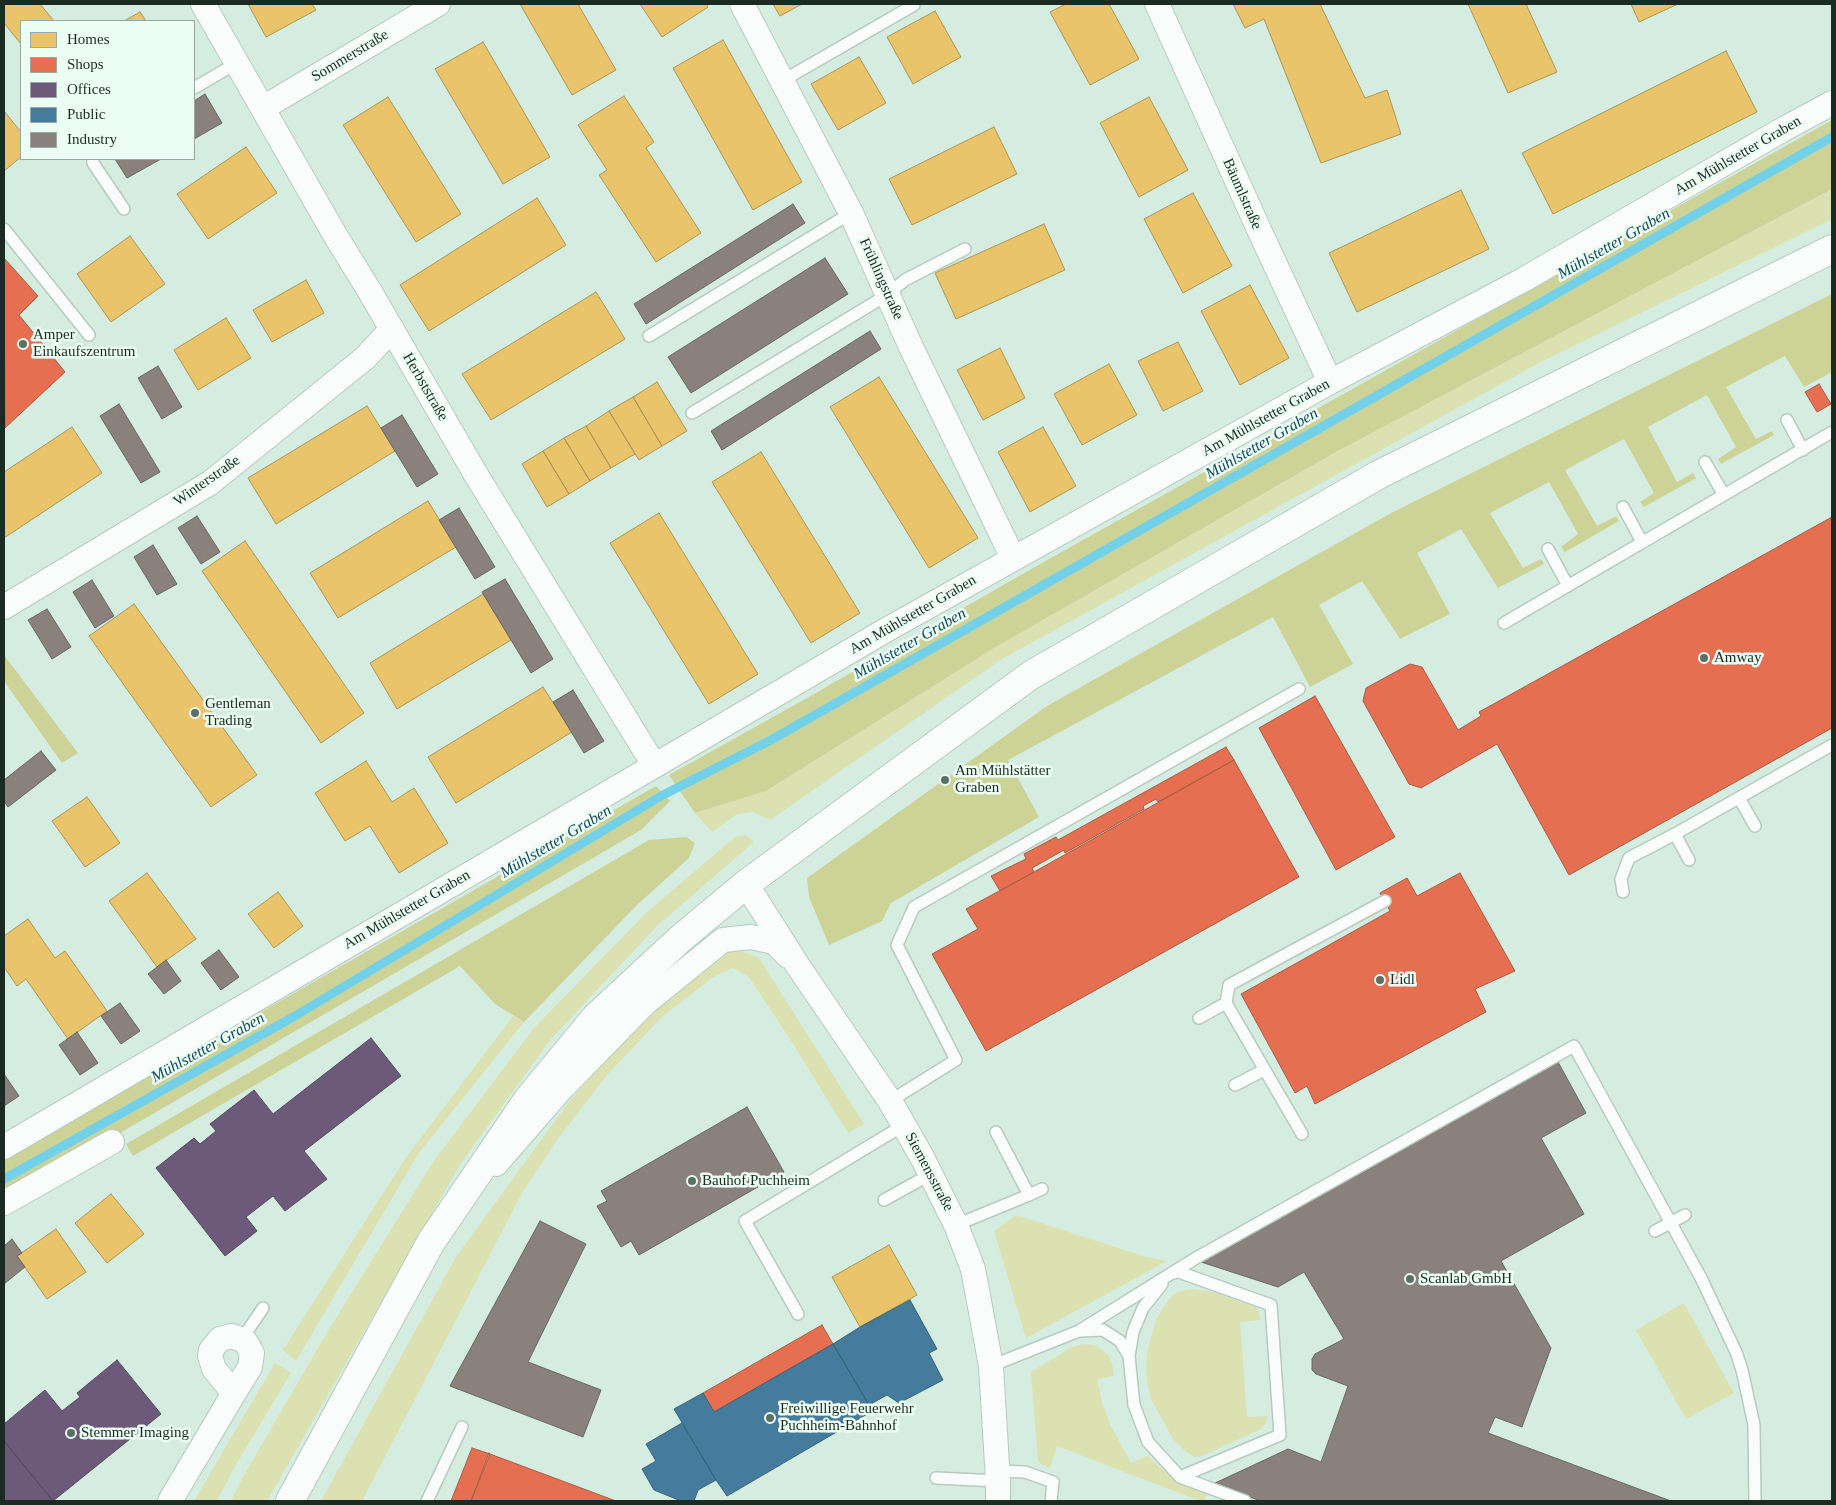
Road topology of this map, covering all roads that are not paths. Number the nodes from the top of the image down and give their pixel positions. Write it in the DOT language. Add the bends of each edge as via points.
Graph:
graph roads {
  1 [pos="203,4"];
  2 [pos="438,4"];
  3 [pos="742,4"];
  4 [pos="1157,4"];
  5 [pos="914,5"];
  6 [pos="237,63"];
  7 [pos="782,81"];
  8 [pos="195,87"];
  9 [pos="1832,103"];
  10 [pos="263,108"];
  11 [pos="93,160"];
  12 [pos="124,210"];
  13 [pos="851,213"];
  14 [pos="4,229"];
  15 [pos="965,249"];
  16 [pos="1832,249"];
  17 [pos="887,294"];
  18 [pos="392,330"];
  19 [pos="89,335"];
  20 [pos="649,336"];
  21 [pos="1330,382"];
  22 [pos="692,413"];
  23 [pos="1787,420"];
  24 [pos="1832,432"];
  25 [pos="1803,450"];
  26 [pos="1705,462"];
  27 [pos="1724,495"];
  28 [pos="1623,507"];
  29 [pos="1642,542"];
  30 [pos="1548,549"];
  31 [pos="1013,558"];
  32 [pos="1568,586"];
  33 [pos="4,607"];
  34 [pos="1504,623"];
  35 [pos="1299,689"];
  36 [pos="1832,745"];
  37 [pos="654,765"];
  38 [pos="1739,798"];
  39 [pos="1755,826"];
  40 [pos="1675,834"];
  41 [pos="1689,860"];
  42 [pos="746,884"];
  43 [pos="1623,892"];
  44 [pos="1385,901"];
  45 [pos="798,966"];
  46 [pos="1226,1004"];
  47 [pos="1199,1018"];
  48 [pos="1264,1070"];
  49 [pos="1236,1085"];
  50 [pos="890,1101"];
  51 [pos="904,1126"];
  52 [pos="996,1132"];
  53 [pos="1302,1134"];
  54 [pos="112,1142"];
  55 [pos="4,1146"];
  56 [pos="930,1174"];
  57 [pos="1042,1189"];
  58 [pos="1029,1195"];
  59 [pos="884,1200"];
  60 [pos="4,1203"];
  61 [pos="1685,1215"];
  62 [pos="1671,1223"];
  63 [pos="956,1225"];
  64 [pos="1655,1231"];
  65 [pos="431,1242"];
  66 [pos="1176,1271"];
  67 [pos="263,1308"];
  68 [pos="798,1314"];
  69 [pos="1079,1331"];
  70 [pos="242,1339"];
  71 [pos="1129,1356"];
  72 [pos="991,1366"];
  73 [pos="234,1393"];
  74 [pos="462,1427"];
  75 [pos="1180,1477"];
  76 [pos="936,1478"];
  77 [pos="998,1484"];
  78 [pos="170,1501"];
  79 [pos="290,1501"];
  80 [pos="427,1501"];
  81 [pos="1051,1501"];
  82 [pos="1245,1501"];
  83 [pos="1755,1501"];
  1 -- 6 [label="street, Herbststraße"];
  2 -- 10 [label="street, Sommerstraße"];
  3 -- 7 [label="street, Frühlingstraße"];
  4 -- 21 [label="street, Bäumlstraße"];
  5 -- 7 [label="lane"];
  6 -- 8 [label="lane"];
  6 -- 10 [label="street, Herbststraße"];
  7 -- 13 [label="street, Frühlingstraße"];
  9 -- 21 [label="street, Am Mühlstetter Graben" via="1524,280"];
  10 -- 18 [label="street, Herbststraße"];
  11 -- 12 [label="lane"];
  13 -- 17 [label="street, Frühlingstraße"];
  13 -- 20 [label="lane"];
  14 -- 19 [label="lane"];
  15 -- 17 [label="lane" via="905,280"];
  16 -- 42 [label="street" via="1378,475 1030,676"];
  17 -- 22 [label="lane"];
  17 -- 31 [label="street, Frühlingstraße"];
  18 -- 33 [label="street, Winterstraße" via="365,358 210,483"];
  18 -- 37 [label="street, Herbststraße"];
  21 -- 31 [label="street, Am Mühlstetter Graben"];
  23 -- 25 [label="lane"];
  24 -- 25 [label="lane"];
  25 -- 27 [label="lane"];
  26 -- 27 [label="lane"];
  27 -- 29 [label="lane"];
  28 -- 29 [label="lane"];
  29 -- 32 [label="lane"];
  30 -- 32 [label="lane"];
  31 -- 37 [label="street, Am Mühlstetter Graben"];
  32 -- 34 [label="lane"];
  35 -- 50 [label="lane" via="914,907 897,945 956,1060"];
  36 -- 38 [label="lane"];
  37 -- 55 [label="street, Am Mühlstetter Graben"];
  38 -- 39 [label="lane"];
  38 -- 40 [label="lane"];
  40 -- 41 [label="lane"];
  40 -- 43 [label="lane" via="1629,858 1621,879"];
  42 -- 45 [label="street, Siemensstraße"];
  42 -- 65 [label="street" via="596,1016 529,1098"];
  44 -- 46 [label="lane" via="1229,985"];
  45 -- 50 [label="street, Siemensstraße"];
  45 -- 65 [label="street" via="774,942 751,937 723,940 644,1004 576,1074"];
  46 -- 47 [label="lane"];
  46 -- 48 [label="lane"];
  48 -- 49 [label="lane"];
  48 -- 53 [label="lane"];
  50 -- 51 [label="street, Siemensstraße"];
  51 -- 56 [label="street, Siemensstraße"];
  51 -- 68 [label="lane" via="745,1220"];
  52 -- 58 [label="lane"];
  54 -- 60 [label="street"];
  56 -- 59 [label="lane"];
  56 -- 63 [label="street, Siemensstraße"];
  57 -- 58 [label="lane"];
  58 -- 63 [label="lane"];
  61 -- 62 [label="lane"];
  62 -- 64 [label="lane"];
  62 -- 66 [label="lane" via="1574,1046"];
  62 -- 83 [label="lane" via="1701,1278 1742,1370 1754,1425"];
  63 -- 72 [label="street, Siemensstraße" via="973,1269"];
  65 -- 79 [label="street"];
  66 -- 69 [label="lane"];
  66 -- 71 [label="lane" via="1143,1308 1133,1332"];
  66 -- 75 [label="lane" via="1271,1305 1280,1434"];
  67 -- 70 [label="lane"];
  69 -- 71 [label="lane" via="1103,1330 1120,1341"];
  69 -- 72 [label="lane"];
  70 -- 73 [label="street" via="250,1346 252,1360"];
  70 -- 73 [label="street" via="232,1336 220,1340 210,1356 214,1369"];
  71 -- 75 [label="lane" via="1134,1405 1148,1442"];
  72 -- 77 [label="street, Siemensstraße"];
  73 -- 78 [label="street"];
  74 -- 80 [label="lane"];
  75 -- 82 [label="lane"];
  76 -- 77 [label="lane"];
  77 -- 81 [label="lane" via="1025,1472 1053,1482"];
}
